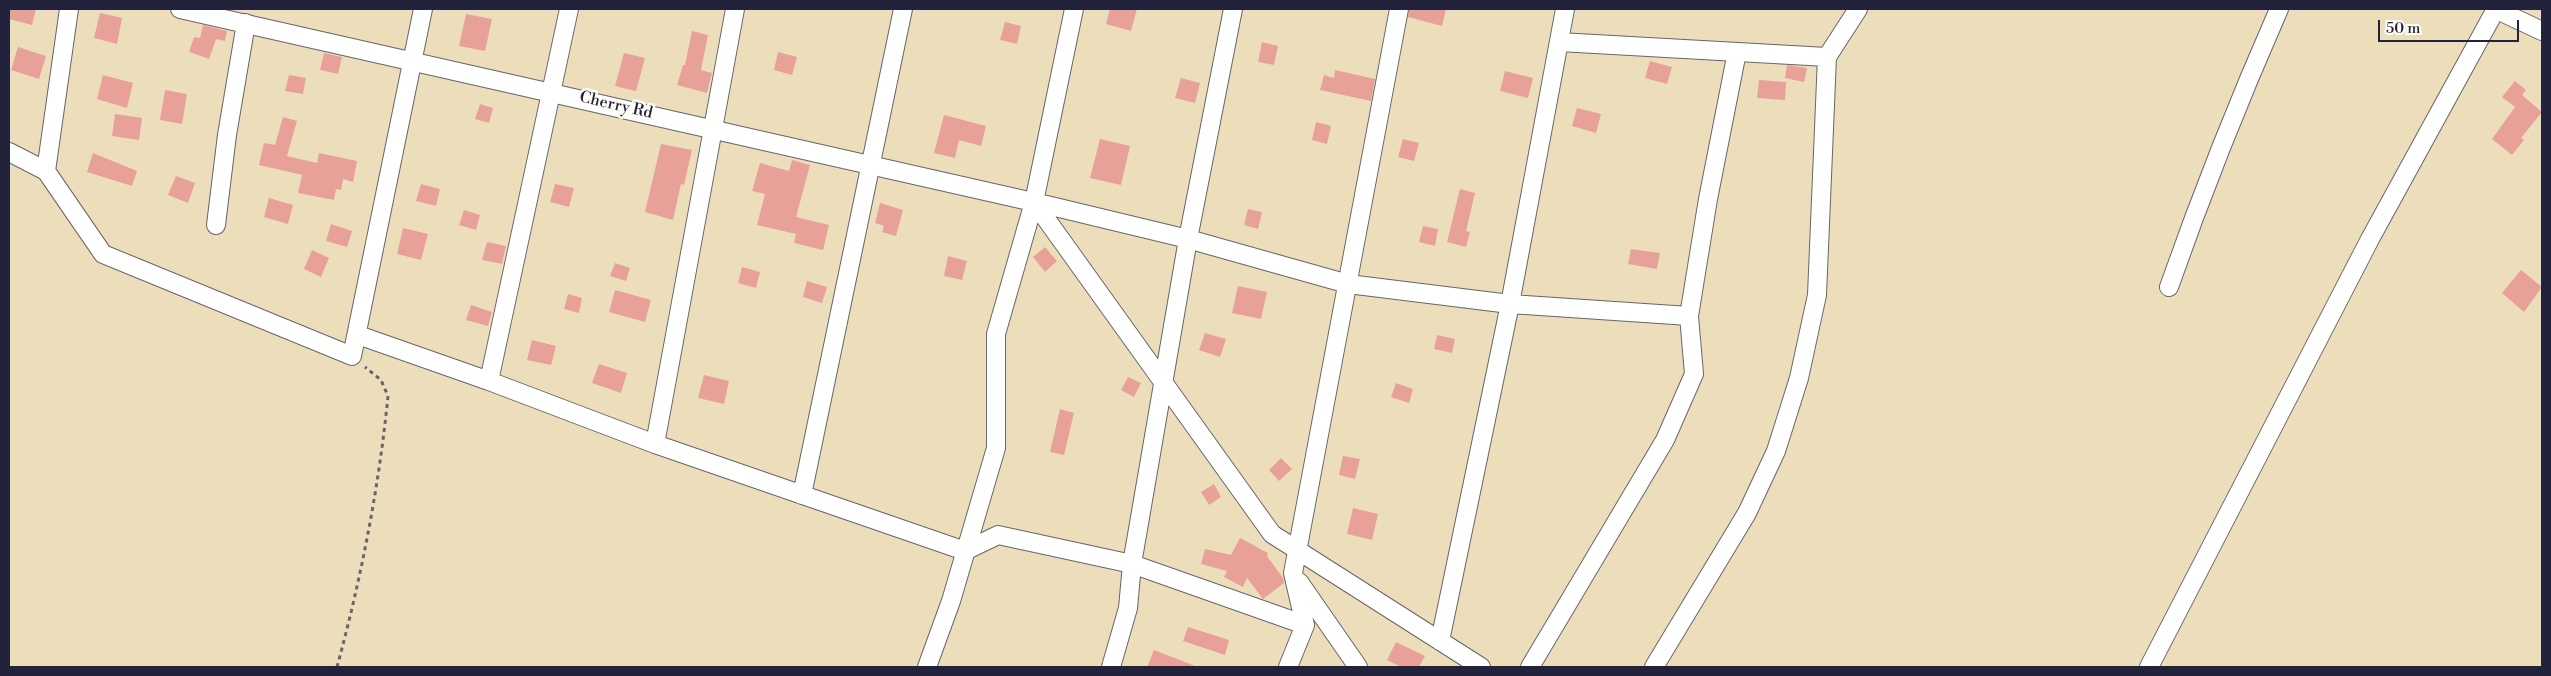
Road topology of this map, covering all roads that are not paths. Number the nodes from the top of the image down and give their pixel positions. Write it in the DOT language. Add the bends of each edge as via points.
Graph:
graph roads {
  1 [pos="69,9"];
  2 [pos="180,9"];
  3 [pos="423,9"];
  4 [pos="569,9"];
  5 [pos="735,9"];
  6 [pos="903,9"];
  7 [pos="1074,9"];
  8 [pos="1233,9"];
  9 [pos="1400,9"];
  10 [pos="1565,9"];
  11 [pos="1858,9"];
  12 [pos="2279,9"];
  13 [pos="2496,9"];
  14 [pos="251,19"];
  15 [pos="2542,32"];
  16 [pos="1559,42"];
  17 [pos="1738,52"];
  18 [pos="1827,57"];
  19 [pos="414,60"];
  20 [pos="553,92"];
  21 [pos="712,128"];
  22 [pos="9,152"];
  23 [pos="869,164"];
  24 [pos="46,171"];
  25 [pos="1042,204"];
  26 [pos="216,225"];
  27 [pos="1188,239"];
  28 [pos="1348,284"];
  29 [pos="2170,287"];
  30 [pos="1510,304"];
  31 [pos="1689,316"];
  32 [pos="358,335"];
  33 [pos="489,381"];
  34 [pos="1163,384"];
  35 [pos="655,444"];
  36 [pos="802,495"];
  37 [pos="1272,534"];
  38 [pos="965,551"];
  39 [pos="1297,551"];
  40 [pos="1132,564"];
  41 [pos="1293,573"];
  42 [pos="1305,625"];
  43 [pos="1440,641"];
  44 [pos="927,667"];
  45 [pos="1111,667"];
  46 [pos="1288,667"];
  47 [pos="1358,667"];
  48 [pos="1481,667"];
  49 [pos="1530,667"];
  50 [pos="1654,667"];
  51 [pos="2149,667"];
  1 -- 24 [label="street"];
  2 -- 14 [label="street, Cherry Rd"];
  3 -- 19 [label="street"];
  4 -- 20 [label="street"];
  5 -- 21 [label="street"];
  6 -- 23 [label="street"];
  7 -- 25 [label="street"];
  8 -- 27 [label="street"];
  9 -- 28 [label="street"];
  10 -- 16 [label="street"];
  11 -- 18 [label="street"];
  12 -- 29 [label="street" via="2202,194"];
  13 -- 15 [label="street"];
  13 -- 51 [label="street" via="2370,239"];
  14 -- 19 [label="street, Cherry Rd"];
  14 -- 26 [label="street" via="226,135"];
  16 -- 17 [label="street"];
  16 -- 30 [label="street"];
  17 -- 18 [label="street"];
  17 -- 31 [label="street" via="1708,199"];
  18 -- 50 [label="street" via="1817,295 1799,378 1776,451 1747,513"];
  19 -- 20 [label="street, Cherry Rd"];
  19 -- 32 [label="street"];
  20 -- 21 [label="street, Cherry Rd"];
  20 -- 33 [label="street"];
  21 -- 23 [label="street, Cherry Rd"];
  21 -- 35 [label="street"];
  22 -- 24 [label="street"];
  23 -- 25 [label="street, Cherry Rd"];
  23 -- 36 [label="street"];
  24 -- 32 [label="street" via="104,254 352,356"];
  25 -- 27 [label="street, Cherry Rd"];
  25 -- 34 [label="street"];
  25 -- 38 [label="street" via="996,334 996,448"];
  27 -- 28 [label="street, Cherry Rd"];
  27 -- 34 [label="street"];
  28 -- 30 [label="street, Cherry Rd"];
  28 -- 39 [label="street"];
  30 -- 31 [label="street, Cherry Rd"];
  30 -- 43 [label="street"];
  31 -- 49 [label="street" via="1694,374 1669,431"];
  32 -- 33 [label="street"];
  33 -- 35 [label="street"];
  34 -- 37 [label="street"];
  34 -- 40 [label="street"];
  35 -- 36 [label="street"];
  36 -- 38 [label="street"];
  37 -- 39 [label="street"];
  37 -- 41 [label="street"];
  38 -- 40 [label="street" via="998,535"];
  38 -- 44 [label="street"];
  39 -- 41 [label="street"];
  39 -- 43 [label="street"];
  40 -- 42 [label="street"];
  40 -- 45 [label="street" via="1128,608"];
  41 -- 42 [label="street"];
  41 -- 47 [label="street"];
  42 -- 46 [label="street"];
  43 -- 48 [label="street"];
}
